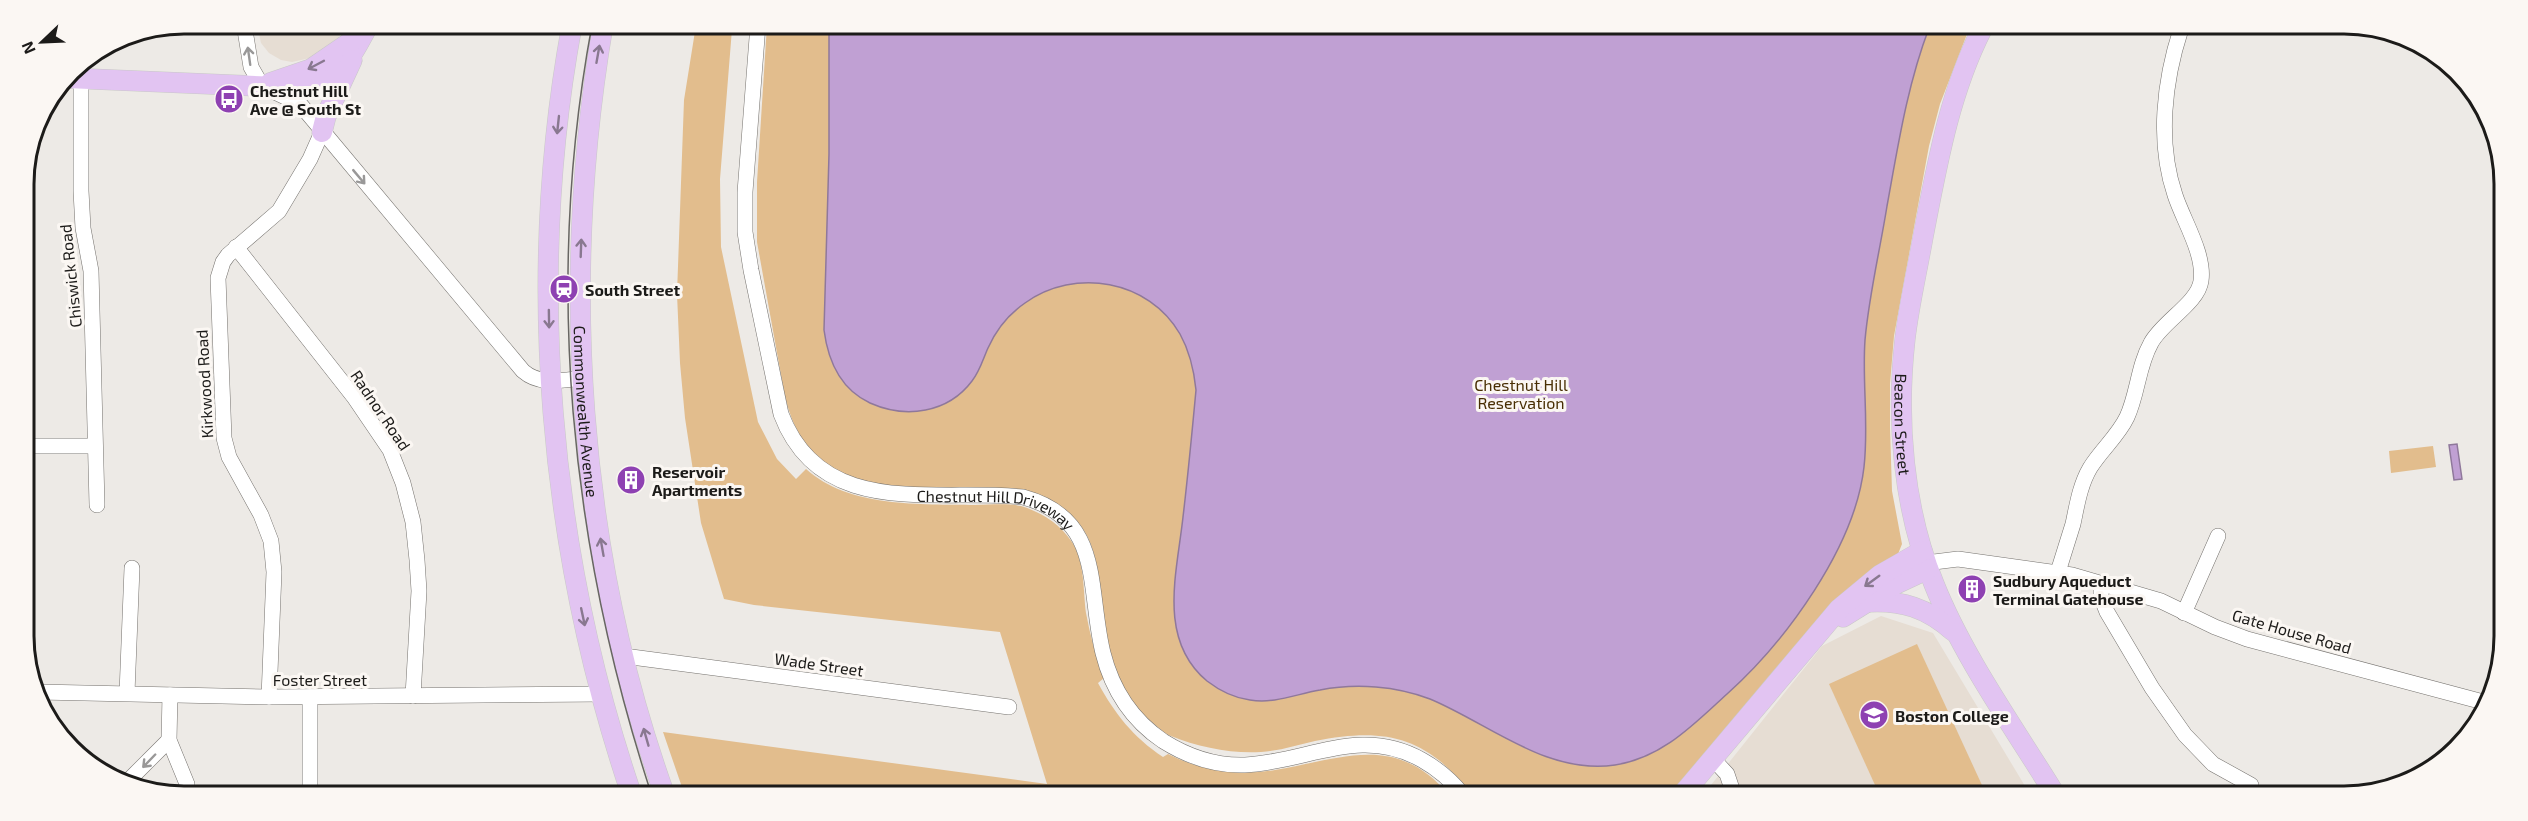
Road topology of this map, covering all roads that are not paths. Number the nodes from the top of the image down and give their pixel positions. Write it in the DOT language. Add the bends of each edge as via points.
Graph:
graph roads {
  1 [pos="245,34"];
  2 [pos="571,34"];
  3 [pos="602,34"];
  4 [pos="757,34"];
  5 [pos="1980,34"];
  6 [pos="2179,34"];
  7 [pos="363,35"];
  8 [pos="80,78"];
  9 [pos="74,84"];
  10 [pos="262,86"];
  11 [pos="322,132"];
  12 [pos="236,247"];
  13 [pos="583,378"];
  14 [pos="551,381"];
  15 [pos="34,446"];
  16 [pos="95,446"];
  17 [pos="97,505"];
  18 [pos="2218,536"];
  19 [pos="1925,561"];
  20 [pos="132,568"];
  21 [pos="2058,572"];
  22 [pos="2102,584"];
  23 [pos="1868,602"];
  24 [pos="2184,613"];
  25 [pos="1820,631"];
  26 [pos="1957,634"];
  27 [pos="624,657"];
  28 [pos="45,692"];
  29 [pos="127,693"];
  30 [pos="602,694"];
  31 [pos="170,695"];
  32 [pos="413,696"];
  33 [pos="310,697"];
  34 [pos="269,698"];
  35 [pos="2478,701"];
  36 [pos="1009,707"];
  37 [pos="169,740"];
  38 [pos="1713,759"];
  39 [pos="132,777"];
  40 [pos="2251,785"];
  41 [pos="187,786"];
  42 [pos="310,786"];
  43 [pos="629,786"];
  44 [pos="662,786"];
  45 [pos="1454,786"];
  46 [pos="1690,786"];
  47 [pos="1731,786"];
  48 [pos="2050,786"];
  10 -- 1 [label="street, one-way" via="250,67"];
  2 -- 14 [label="main road, Commonwealth Avenue, one-way" via="558,120 551,213"];
  13 -- 3 [label="main road, Commonwealth Avenue, one-way" via="583,206 590,112"];
  4 -- 45 [label="street, Chestnut Hill Driveway" via="746,232 781,414 806,457 828,475 870,491 1023,497 1064,517 1080,537 1087,554 1103,653 1116,687 1145,727 1177,749 1204,759 1246,765 1343,746 1382,745 1402,750 1434,767"];
  5 -- 19 [label="main road, Beacon Street" via="1945,128 1905,337 1903,449"];
  6 -- 21 [label="street" via="2167,91 2166,149 2170,180 2200,263 2201,283 2194,297 2162,327 2150,345 2122,427 2084,480"];
  7 -- 10 [label="main road" via="350,60 337,72 295,89"];
  7 -- 11 [label="main road"];
  8 -- 10 [label="main road"];
  9 -- 16 [label="street, Chiswick Road" via="83,228 91,271"];
  10 -- 11 [label="street" via="300,104"];
  11 -- 12 [label="street, Kirkwood Road" via="279,212"];
  11 -- 14 [label="street, one-way" via="523,371 538,380"];
  12 -- 32 [label="street, Radnor Road" via="390,450 413,522 417,560"];
  12 -- 34 [label="street, Kirkwood Road" via="223,262 217,287 224,438 229,457 271,541 274,572"];
  13 -- 14 [label="street"];
  27 -- 13 [label="main road, Commonwealth Avenue, one-way" via="597,519"];
  14 -- 30 [label="main road, Commonwealth Avenue, one-way" via="571,550"];
  15 -- 16 [label="street"];
  16 -- 17 [label="street, Chiswick Road"];
  18 -- 24 [label="street"];
  19 -- 21 [label="street, Gate House Road" via="1958,559"];
  19 -- 23 [label="main road"];
  19 -- 25 [label="main road, one-way" via="1865,586"];
  19 -- 26 [label="main road, Beacon Street"];
  20 -- 29 [label="street"];
  21 -- 22 [label="street, Gate House Road"];
  22 -- 24 [label="street, Gate House Road"];
  22 -- 40 [label="street" via="2101,597 2107,612 2185,735 2212,764"];
  23 -- 25 [label="main road"];
  23 -- 26 [label="main road" via="1891,601 1913,606"];
  24 -- 35 [label="street, Gate House Road" via="2247,639"];
  25 -- 38 [label="main road"];
  26 -- 48 [label="main road, Beacon Street"];
  27 -- 36 [label="street, Wade Street"];
  44 -- 27 [label="main road, Commonwealth Avenue, one-way"];
  28 -- 29 [label="street, Foster Street"];
  29 -- 31 [label="street, Foster Street"];
  30 -- 32 [label="street, Foster Street"];
  30 -- 43 [label="main road, Commonwealth Avenue"];
  31 -- 34 [label="street, Foster Street"];
  31 -- 37 [label="street"];
  32 -- 33 [label="street, Foster Street"];
  33 -- 34 [label="street, Foster Street"];
  33 -- 42 [label="street"];
  37 -- 39 [label="street, one-way"];
  37 -- 41 [label="street"];
  38 -- 46 [label="main road"];
  38 -- 47 [label="street" via="1727,774"];
}
